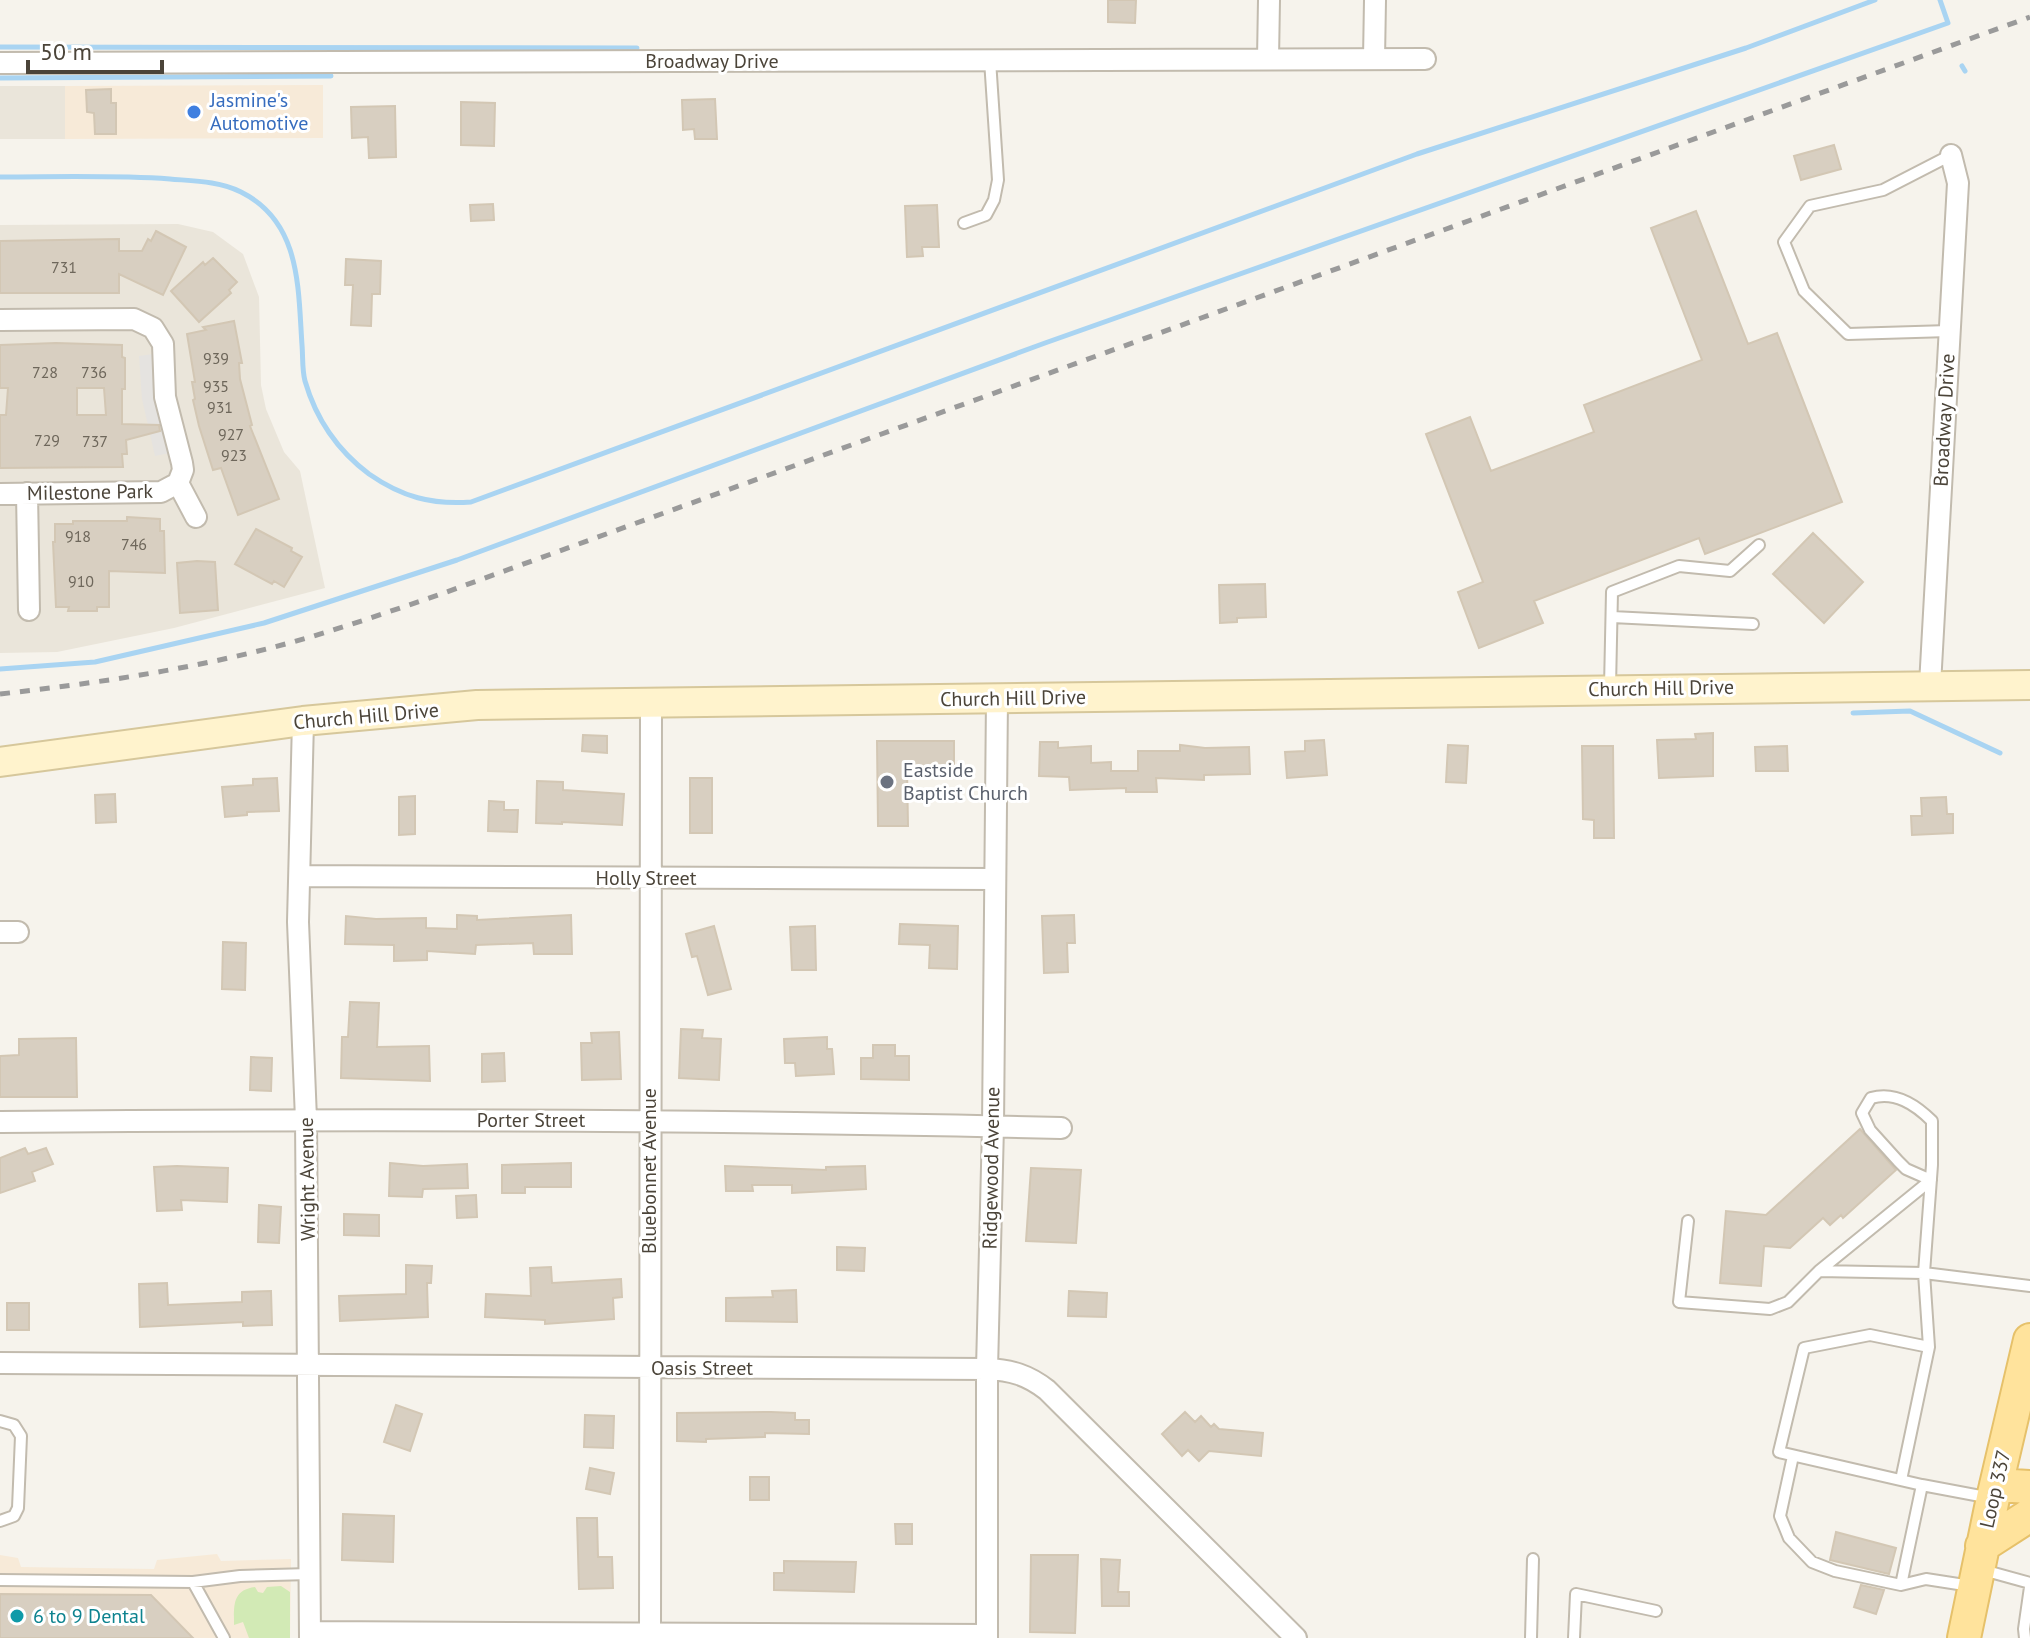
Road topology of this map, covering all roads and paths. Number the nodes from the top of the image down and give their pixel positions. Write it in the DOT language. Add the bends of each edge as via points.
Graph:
graph roads {
  1 [pos="1269,0"];
  2 [pos="1375,0"];
  3 [pos="1268,59"];
  4 [pos="1374,59"];
  5 [pos="1425,59"];
  6 [pos="990,60"];
  7 [pos="0,63"];
  8 [pos="1951,155"];
  9 [pos="964,223"];
  10 [pos="0,320"];
  11 [pos="1949,331"];
  12 [pos="178,483"];
  13 [pos="27,493"];
  14 [pos="0,494"];
  15 [pos="196,517"];
  16 [pos="1759,545"];
  17 [pos="29,610"];
  18 [pos="1612,617"];
  19 [pos="1753,624"];
  20 [pos="1930,685"];
  21 [pos="2030,685"];
  22 [pos="1610,689"];
  23 [pos="997,698"];
  24 [pos="651,703"];
  25 [pos="303,721"];
  26 [pos="0,762"];
  27 [pos="300,876"];
  28 [pos="652,878"];
  29 [pos="993,879"];
  30 [pos="306,1119"];
  31 [pos="649,1121"];
  32 [pos="0,1122"];
  33 [pos="993,1126"];
  34 [pos="1061,1128"];
  35 [pos="1931,1180"];
  36 [pos="1688,1221"];
  37 [pos="1819,1271"];
  38 [pos="1924,1273"];
  39 [pos="2030,1286"];
  40 [pos="2030,1340"];
  41 [pos="1929,1347"];
  42 [pos="0,1363"];
  43 [pos="308,1366"];
  44 [pos="649,1368"];
  45 [pos="987,1369"];
  46 [pos="2022,1417"];
  47 [pos="0,1421"];
  48 [pos="1793,1456"];
  49 [pos="1901,1480"];
  50 [pos="1922,1485"];
  51 [pos="2030,1487"];
  52 [pos="1994,1492"];
  53 [pos="2030,1515"];
  54 [pos="0,1521"];
  55 [pos="1533,1559"];
  56 [pos="1978,1567"];
  57 [pos="310,1574"];
  58 [pos="0,1580"];
  59 [pos="193,1582"];
  60 [pos="1901,1585"];
  61 [pos="2030,1585"];
  62 [pos="1656,1611"];
  63 [pos="1968,1634"];
  64 [pos="310,1635"];
  65 [pos="650,1636"];
  66 [pos="987,1637"];
  67 [pos="224,1638"];
  68 [pos="1296,1638"];
  69 [pos="1531,1638"];
  70 [pos="1574,1638"];
  71 [pos="2025,1638"];
  1 -- 3 [label="street"];
  2 -- 4 [label="street"];
  3 -- 4 [label="street, Broadway Drive"];
  3 -- 6 [label="street, Broadway Drive"];
  4 -- 5 [label="street, Broadway Drive"];
  6 -- 7 [label="street, Broadway Drive"];
  6 -- 9 [label="lane" via="998,180 986,215"];
  8 -- 11 [label="street, Broadway Drive" via="1958,183"];
  8 -- 11 [label="lane" via="1883,190 1810,206 1784,242 1804,291 1848,334"];
  10 -- 12 [label="street" via="134,319 153,328 163,344 165,397 183,470"];
  11 -- 20 [label="street, Broadway Drive"];
  12 -- 13 [label="street, Milestone Park" via="161,492"];
  12 -- 15 [label="street"];
  13 -- 14 [label="street, Milestone Park"];
  13 -- 17 [label="street"];
  16 -- 18 [label="lane" via="1730,571 1679,566 1612,592"];
  18 -- 19 [label="lane"];
  18 -- 22 [label="lane"];
  20 -- 21 [label="street, Church Hill Drive"];
  20 -- 22 [label="street, Church Hill Drive"];
  22 -- 23 [label="street, Church Hill Drive"];
  23 -- 24 [label="street, Church Hill Drive"];
  23 -- 29 [label="street, Ridgewood Avenue"];
  24 -- 25 [label="street, Church Hill Drive" via="477,705"];
  24 -- 28 [label="street, Bluebonnet Avenue"];
  25 -- 26 [label="street, Church Hill Drive"];
  25 -- 27 [label="street, Wright Avenue"];
  27 -- 28 [label="street, Holly Street"];
  27 -- 30 [label="street, Wright Avenue"];
  28 -- 29 [label="street, Holly Street"];
  28 -- 31 [label="street, Bluebonnet Avenue"];
  29 -- 33 [label="street, Ridgewood Avenue"];
  30 -- 31 [label="street, Porter Street"];
  30 -- 32 [label="street, Porter Street"];
  30 -- 43 [label="street, Wright Avenue"];
  31 -- 33 [label="street, Porter Street"];
  31 -- 44 [label="street, Bluebonnet Avenue"];
  33 -- 34 [label="street, Porter Street"];
  33 -- 45 [label="street, Ridgewood Avenue"];
  35 -- 35 [label="lane" via="1932,1121 1919,1108 1886,1094 1871,1098 1862,1113 1870,1130 1906,1169"];
  35 -- 37 [label="lane"];
  35 -- 38 [label="lane"];
  36 -- 37 [label="lane" via="1679,1302 1770,1309 1788,1302"];
  37 -- 38 [label="lane"];
  38 -- 39 [label="lane"];
  38 -- 41 [label="lane"];
  40 -- 46 [label="main road, Loop 337"];
  41 -- 48 [label="lane" via="1870,1335 1804,1348 1779,1452"];
  41 -- 49 [label="lane"];
  42 -- 43 [label="street, Oasis Street"];
  43 -- 44 [label="street, Oasis Street"];
  43 -- 57 [label="street, Wright Avenue"];
  44 -- 45 [label="street, Oasis Street"];
  44 -- 65 [label="street, Bluebonnet Avenue"];
  45 -- 66 [label="street, Ridgewood Avenue"];
  45 -- 68 [label="street, Oasis Street" via="1016,1372 1047,1390"];
  46 -- 52 [label="main road, Loop 337"];
  47 -- 54 [label="lane" via="14,1425 21,1436 18,1508 14,1516"];
  48 -- 49 [label="lane"];
  48 -- 60 [label="lane" via="1780,1516 1789,1538 1812,1562"];
  49 -- 50 [label="lane"];
  50 -- 52 [label="lane"];
  50 -- 60 [label="lane"];
  51 -- 52 [label="main road"];
  52 -- 56 [label="main road, Loop 337"];
  53 -- 56 [label="main road"];
  55 -- 69 [label="lane"];
  56 -- 60 [label="lane"];
  56 -- 61 [label="lane"];
  56 -- 63 [label="main road, Loop 337"];
  57 -- 59 [label="lane"];
  57 -- 64 [label="street, Wright Avenue"];
  58 -- 59 [label="lane"];
  59 -- 67 [label="lane"];
  61 -- 71 [label="lane"];
  62 -- 70 [label="lane" via="1576,1594"];
  64 -- 65 [label="street"];
  65 -- 66 [label="street"];
}
